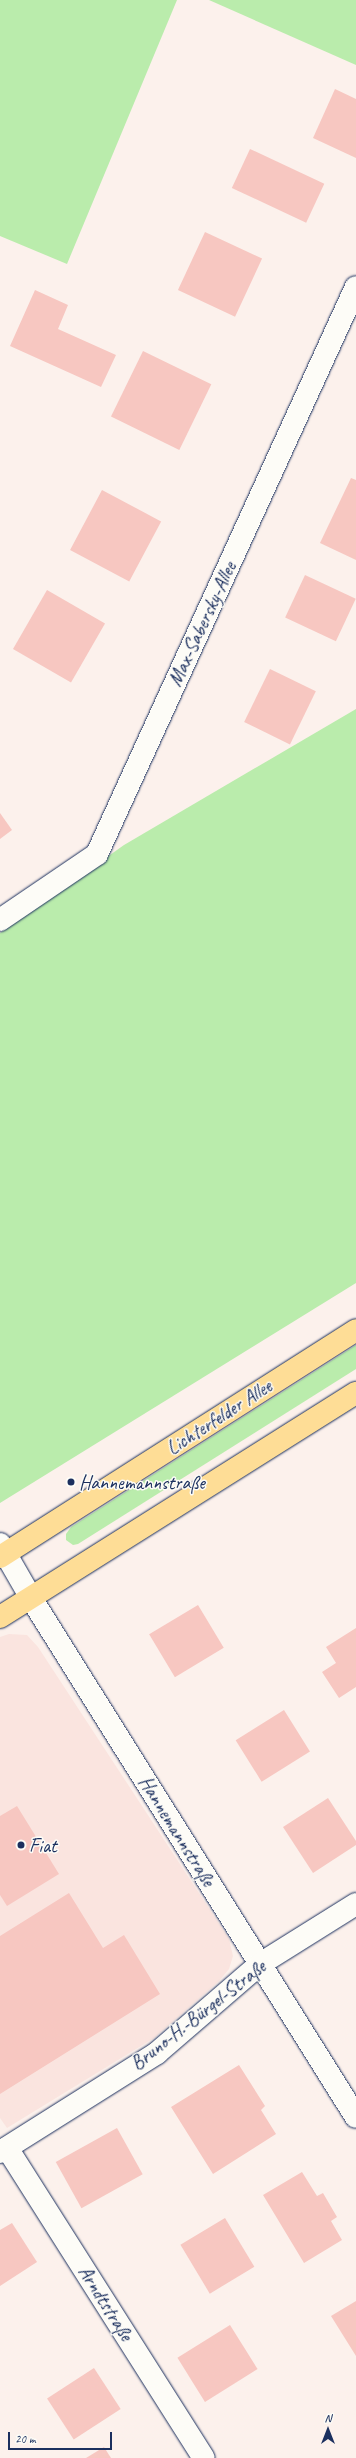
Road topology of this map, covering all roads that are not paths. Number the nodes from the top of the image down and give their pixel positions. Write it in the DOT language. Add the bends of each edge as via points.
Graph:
graph roads {
  1 [pos="356,287"];
  2 [pos="0,920"];
  3 [pos="356,1330"];
  4 [pos="356,1393"];
  5 [pos="2,1551"];
  6 [pos="31,1598"];
  7 [pos="0,1617"];
  8 [pos="356,1904"];
  9 [pos="260,1964"];
  10 [pos="356,2118"];
  11 [pos="3,2150"];
  12 [pos="204,2458"];
  1 -- 2 [label="street, Max-Sabersky-Allee" via="97,854"];
  3 -- 5 [label="main road, Lichterfelder Allee"];
  4 -- 6 [label="main road"];
  5 -- 6 [label="street, Hannemannstraße"];
  6 -- 7 [label="main road"];
  6 -- 9 [label="street, Hannemannstraße"];
  8 -- 9 [label="street, Bruno-H.-Bürgel-Straße"];
  9 -- 10 [label="street, Hannemannstraße"];
  9 -- 11 [label="street, Bruno-H.-Bürgel-Straße" via="157,2053"];
  11 -- 12 [label="street, Arndtstraße"];
}
